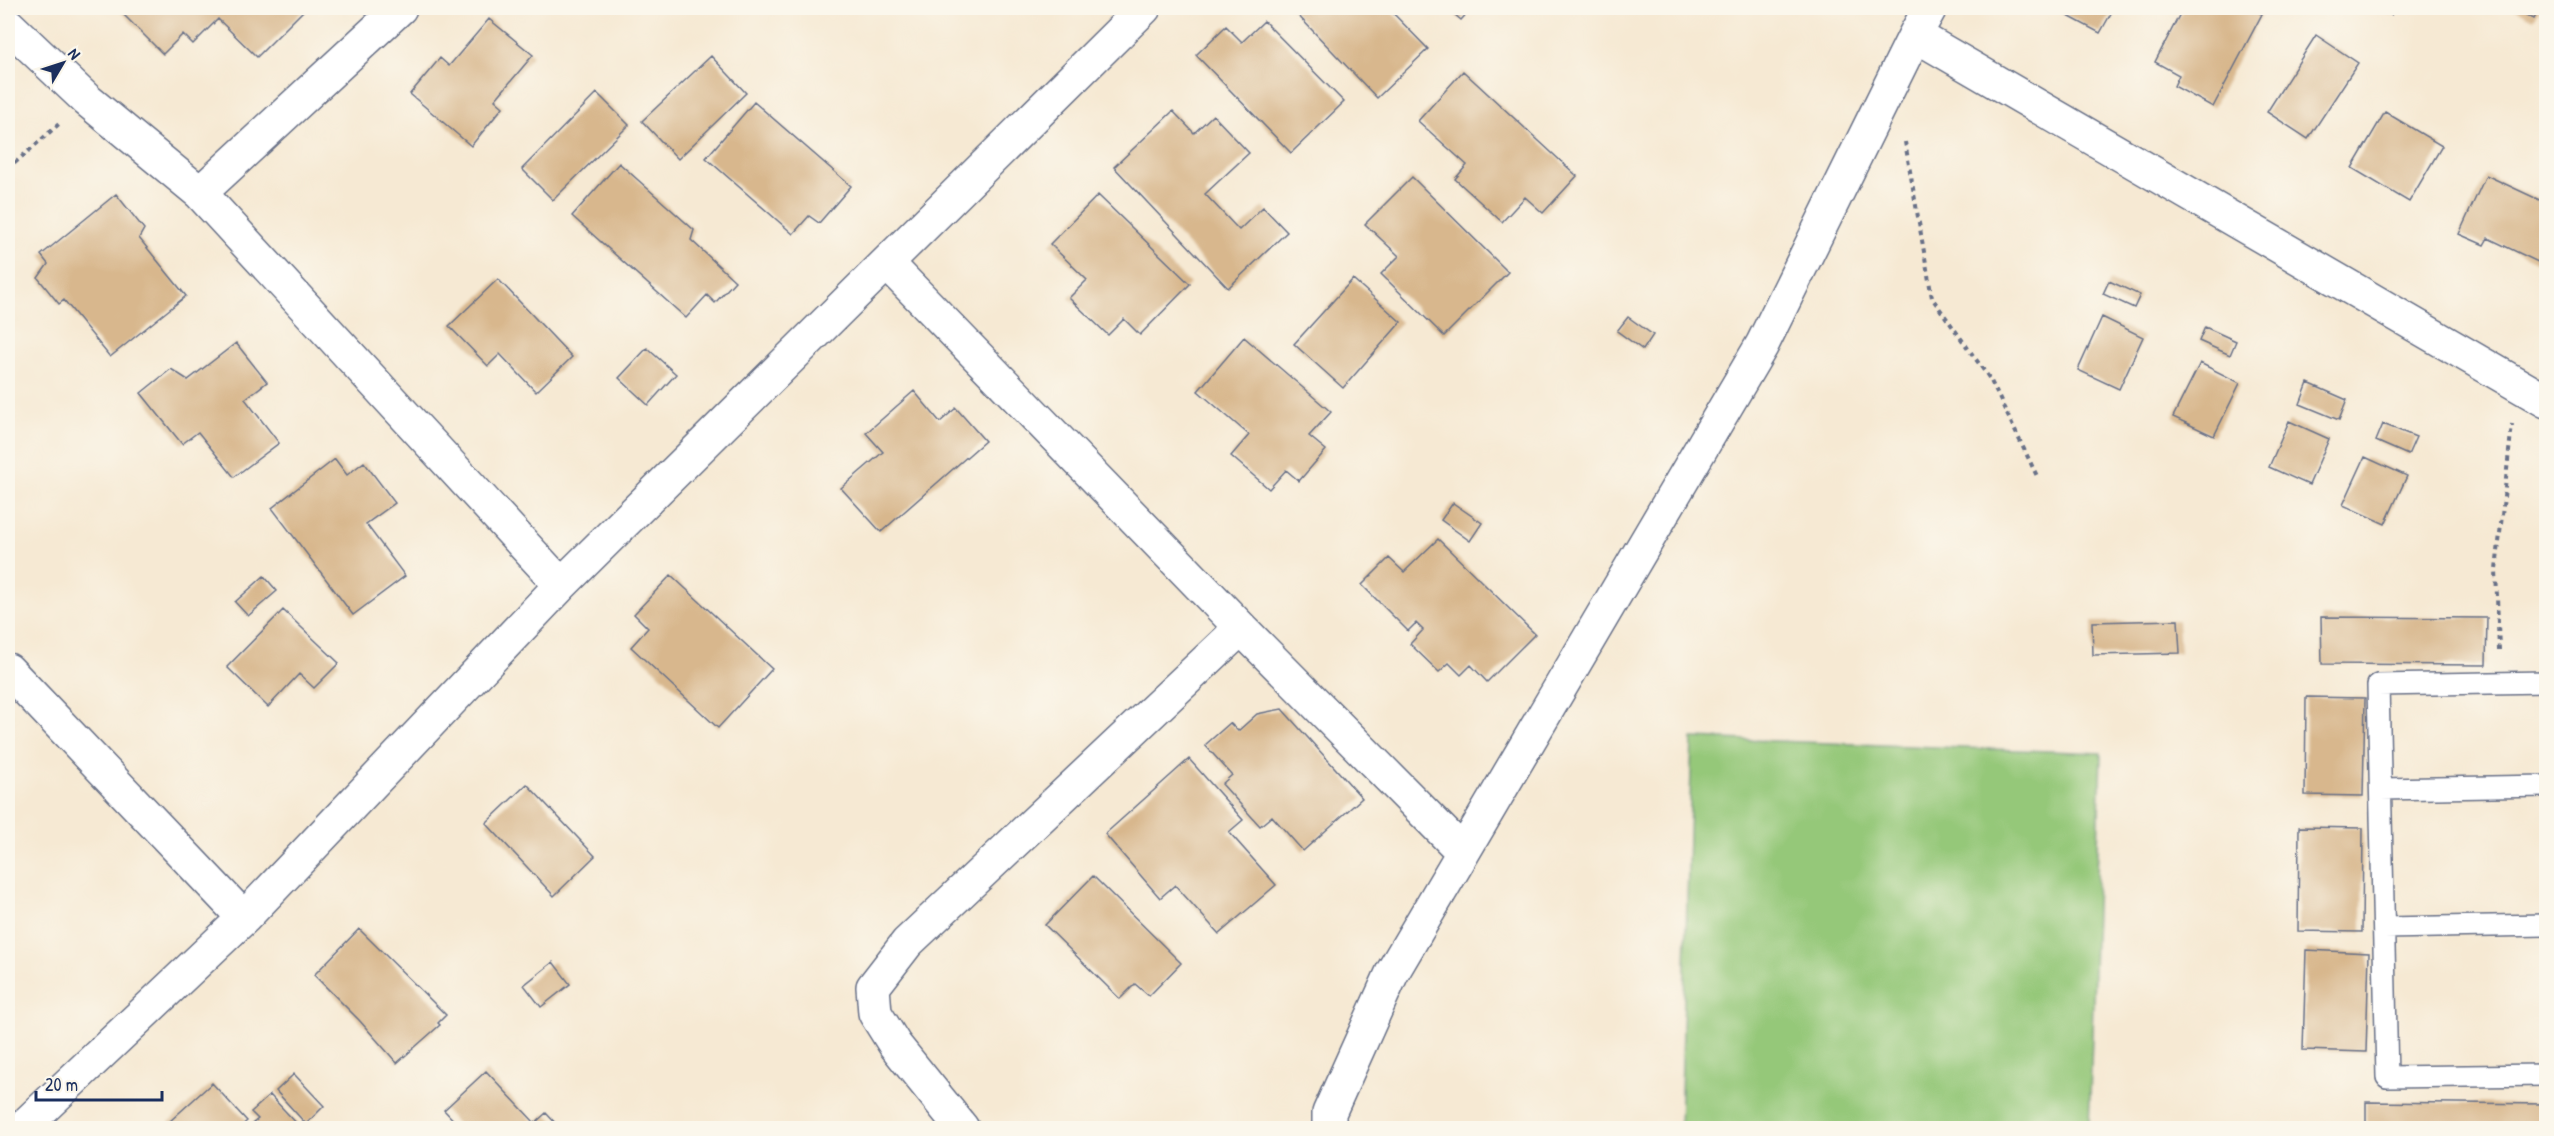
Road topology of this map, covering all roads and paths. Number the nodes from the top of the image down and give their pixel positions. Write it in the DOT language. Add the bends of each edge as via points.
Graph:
graph roads {
  1 [pos="400,8"];
  2 [pos="1144,8"];
  3 [pos="1923,21"];
  4 [pos="8,25"];
  5 [pos="87,100"];
  6 [pos="1905,137"];
  7 [pos="8,169"];
  8 [pos="200,193"];
  9 [pos="887,262"];
  10 [pos="2518,386"];
  11 [pos="2547,401"];
  12 [pos="2037,476"];
  13 [pos="561,585"];
  14 [pos="1241,628"];
  15 [pos="8,670"];
  16 [pos="2547,682"];
  17 [pos="2500,683"];
  18 [pos="2547,786"];
  19 [pos="2380,789"];
  20 [pos="1463,852"];
  21 [pos="244,918"];
  22 [pos="2547,925"];
  23 [pos="2384,928"];
  24 [pos="2547,1075"];
  25 [pos="22,1128"];
  26 [pos="962,1128"];
  27 [pos="1329,1128"];
  1 -- 8 [label="street"];
  2 -- 9 [label="street"];
  3 -- 10 [label="street"];
  3 -- 20 [label="street" via="1762,345"];
  4 -- 5 [label="street"];
  5 -- 7 [label="path"];
  5 -- 8 [label="street"];
  6 -- 12 [label="path" via="1932,298 1990,379"];
  8 -- 13 [label="street"];
  9 -- 13 [label="street"];
  9 -- 14 [label="street"];
  10 -- 11 [label="street"];
  10 -- 17 [label="path" via="2496,570"];
  13 -- 21 [label="street"];
  14 -- 20 [label="street"];
  14 -- 26 [label="street" via="908,944 873,987 875,1013 895,1045"];
  15 -- 21 [label="street"];
  16 -- 17 [label="lane"];
  17 -- 19 [label="lane" via="2378,685"];
  18 -- 19 [label="lane"];
  19 -- 23 [label="lane"];
  20 -- 27 [label="street" via="1392,973 1329,1113"];
  21 -- 25 [label="street"];
  22 -- 23 [label="lane"];
  23 -- 24 [label="lane" via="2387,1077"];
}
